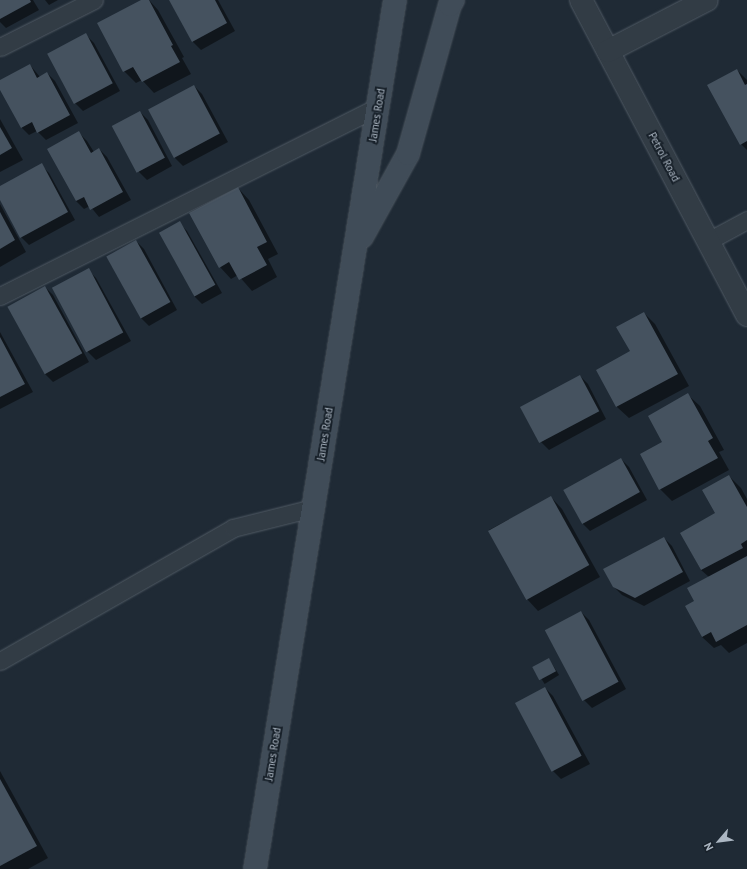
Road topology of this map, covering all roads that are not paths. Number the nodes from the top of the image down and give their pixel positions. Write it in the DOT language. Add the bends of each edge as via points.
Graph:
graph roads {
  1 [pos="94,0"];
  2 [pos="395,0"];
  3 [pos="453,0"];
  4 [pos="581,0"];
  5 [pos="706,0"];
  6 [pos="0,47"];
  7 [pos="608,51"];
  8 [pos="378,107"];
  9 [pos="747,220"];
  10 [pos="708,241"];
  11 [pos="354,251"];
  12 [pos="0,296"];
  13 [pos="747,315"];
  14 [pos="313,508"];
  15 [pos="0,661"];
  16 [pos="255,869"];
  1 -- 6 [label="lane"];
  2 -- 8 [label="main road, James Road"];
  3 -- 11 [label="main road" via="408,154"];
  4 -- 7 [label="street, Petrol Road"];
  5 -- 7 [label="street"];
  7 -- 10 [label="street, Petrol Road"];
  8 -- 11 [label="main road, James Road"];
  8 -- 12 [label="lane"];
  9 -- 10 [label="lane"];
  10 -- 13 [label="street, Petrol Road"];
  11 -- 14 [label="main road, James Road"];
  14 -- 15 [label="lane" via="233,528"];
  14 -- 16 [label="main road, James Road"];
}
